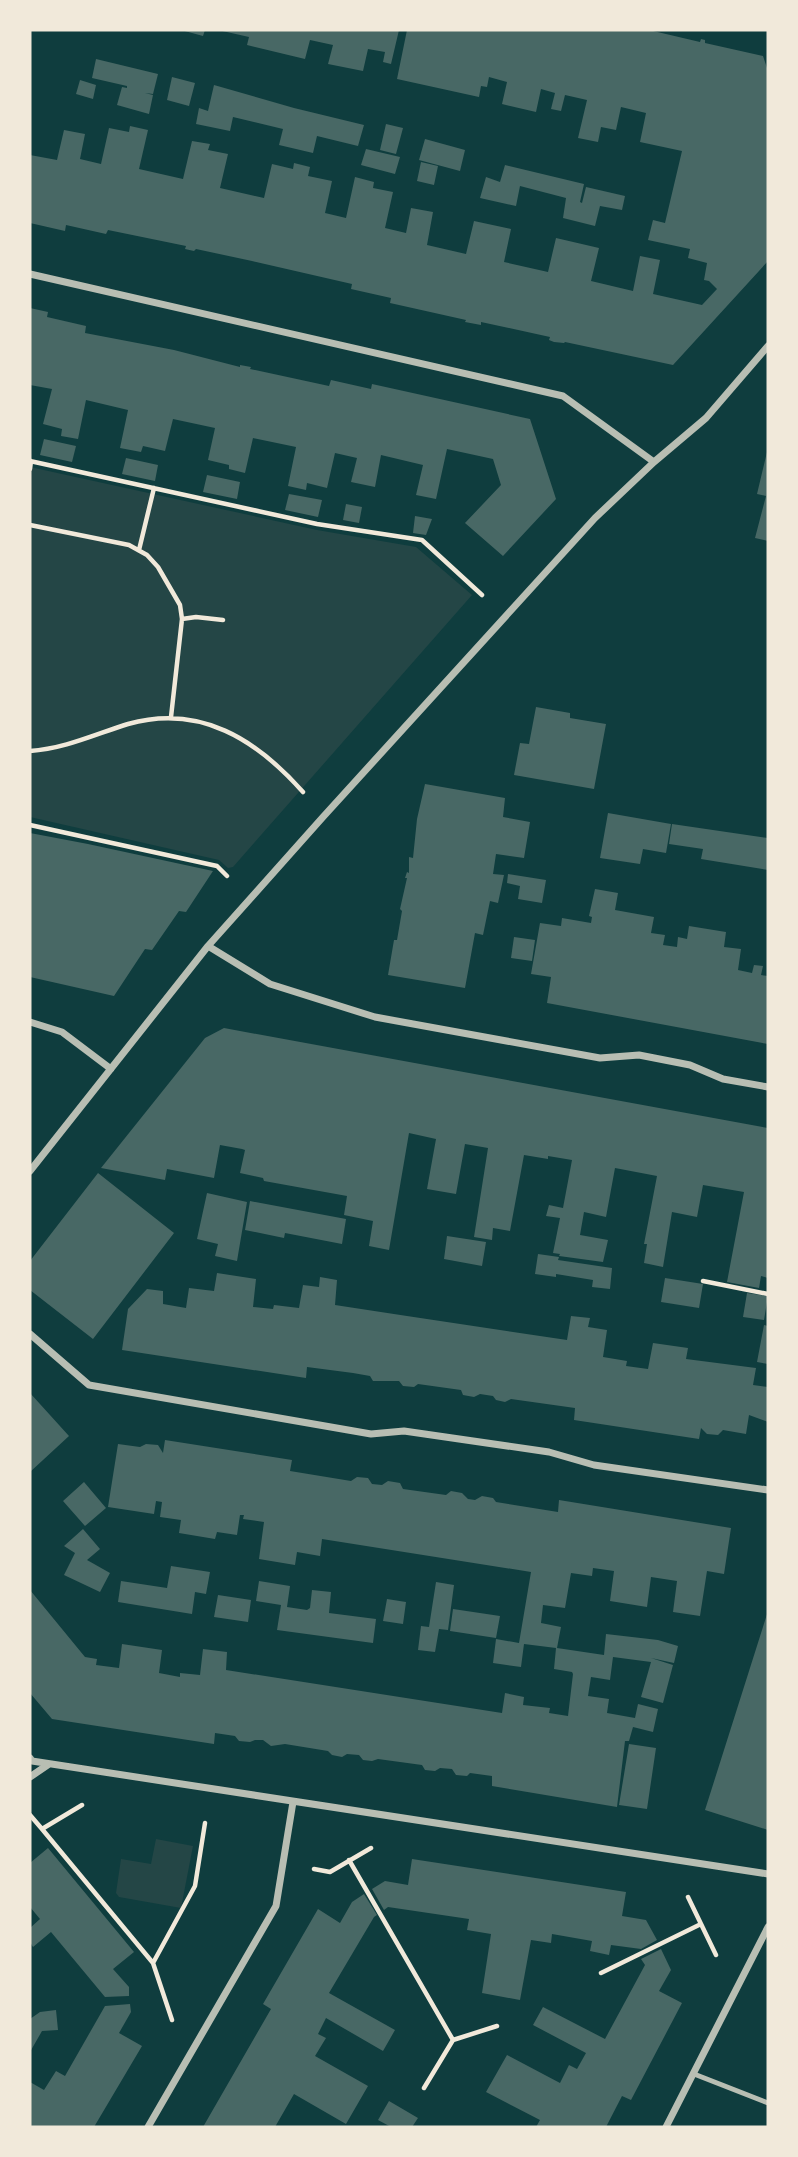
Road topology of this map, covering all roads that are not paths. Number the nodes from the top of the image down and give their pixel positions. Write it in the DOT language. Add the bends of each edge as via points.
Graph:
graph roads {
  1 [pos="30,274"];
  2 [pos="768,346"];
  3 [pos="654,462"];
  4 [pos="208,946"];
  5 [pos="30,1022"];
  6 [pos="111,1069"];
  7 [pos="768,1087"];
  8 [pos="30,1171"];
  9 [pos="30,1334"];
  10 [pos="768,1490"];
  11 [pos="30,1758"];
  12 [pos="49,1763"];
  13 [pos="30,1777"];
  14 [pos="293,1802"];
  15 [pos="768,1874"];
  16 [pos="768,1927"];
  17 [pos="694,2074"];
  18 [pos="768,2104"];
  19 [pos="148,2127"];
  20 [pos="666,2127"];
  1 -- 3 [label="street" via="563,396"];
  2 -- 3 [label="street" via="706,418"];
  3 -- 4 [label="street" via="595,518"];
  4 -- 6 [label="street"];
  4 -- 7 [label="street" via="270,984 375,1017 600,1058 639,1055"];
  5 -- 6 [label="street" via="62,1032"];
  6 -- 8 [label="street"];
  9 -- 10 [label="street" via="89,1385 370,1434 404,1431"];
  11 -- 12 [label="street"];
  12 -- 13 [label="street"];
  12 -- 14 [label="street"];
  14 -- 15 [label="street"];
  14 -- 19 [label="street" via="275,1906"];
  16 -- 17 [label="street"];
  17 -- 18 [label="lane"];
  17 -- 20 [label="street"];
}
